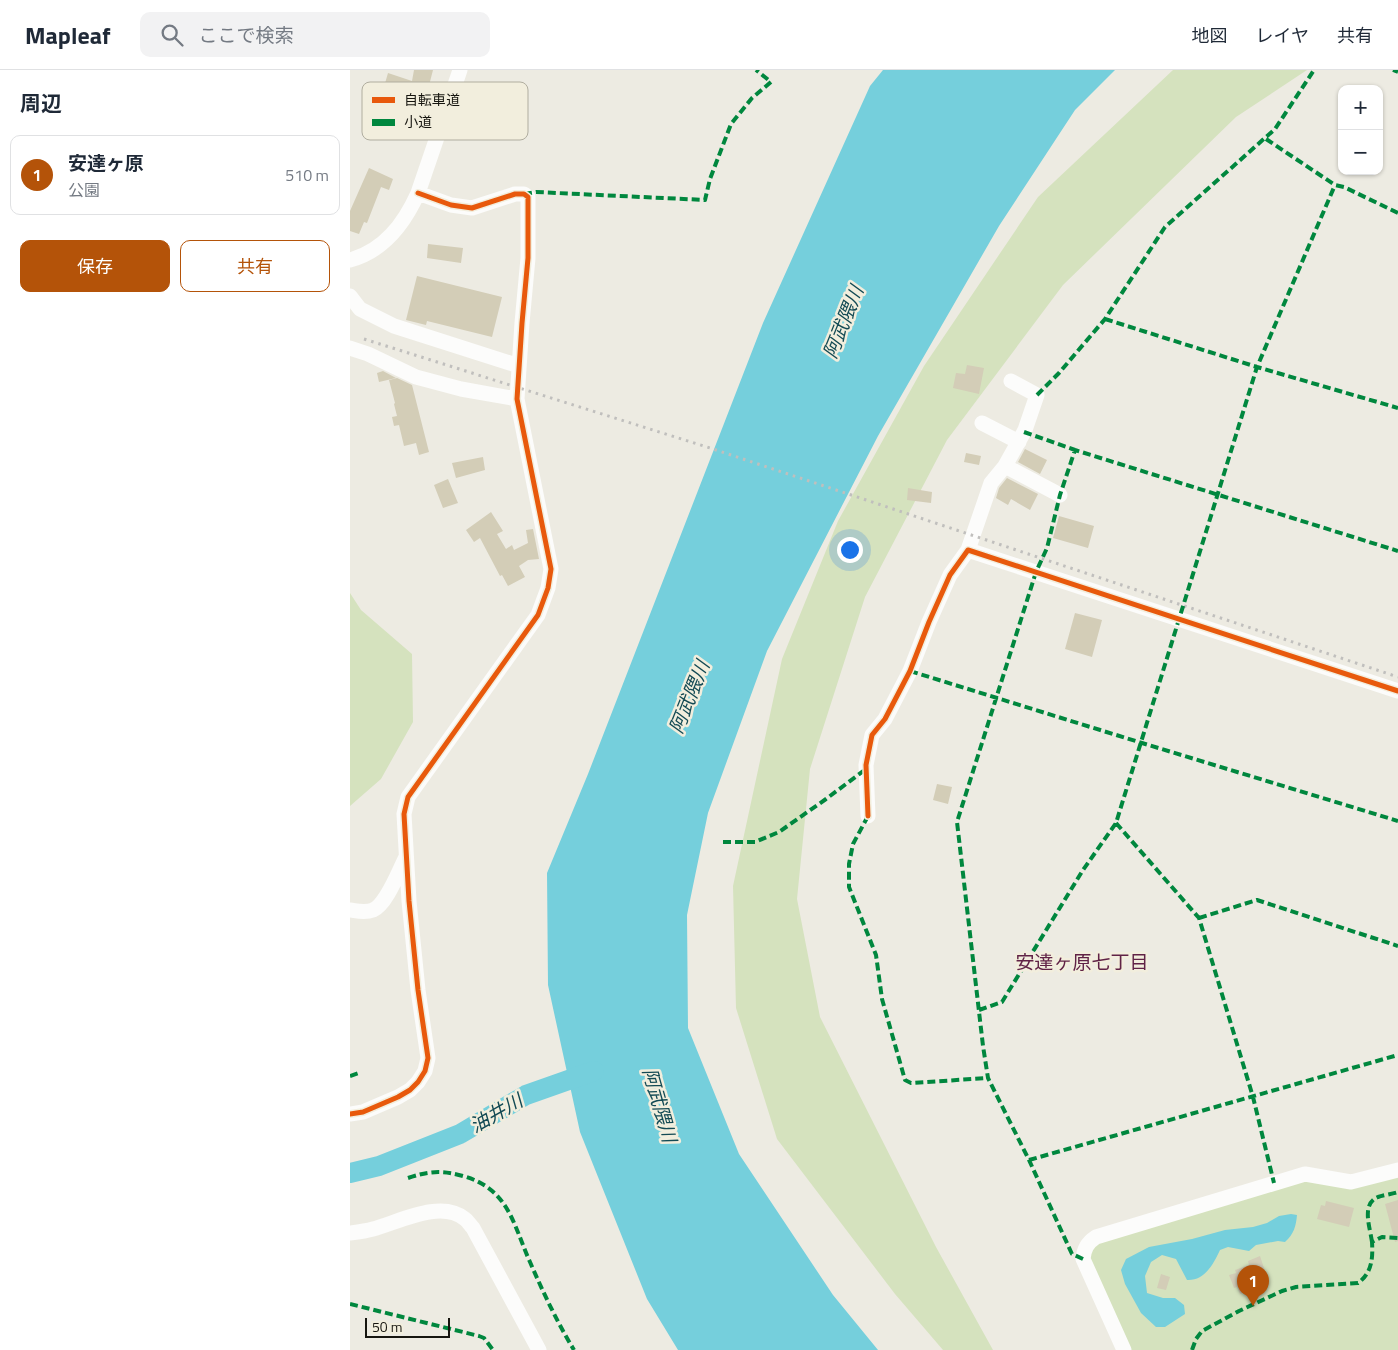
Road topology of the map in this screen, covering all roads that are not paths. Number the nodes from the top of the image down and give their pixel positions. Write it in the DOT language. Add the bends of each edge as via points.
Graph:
graph roads {
  1 [pos="460,70"];
  2 [pos="456,82"];
  3 [pos="436,140"];
  4 [pos="418,194"];
  5 [pos="350,260"];
  6 [pos="350,296"];
  7 [pos="350,348"];
  8 [pos="519,366"];
  9 [pos="1011,381"];
  10 [pos="518,399"];
  11 [pos="982,423"];
  12 [pos="1019,442"];
  13 [pos="1005,466"];
  14 [pos="1060,495"];
  15 [pos="968,550"];
  16 [pos="1398,690"];
  17 [pos="868,816"];
  18 [pos="406,855"];
  19 [pos="350,910"];
  20 [pos="350,1114"];
  21 [pos="1398,1170"];
  22 [pos="350,1233"];
  23 [pos="539,1350"];
  24 [pos="1124,1350"];
  1 -- 2 [label="street"];
  3 -- 4 [label="street"];
  4 -- 5 [label="street" via="397,230 379,247"];
  4 -- 8 [label="street" via="472,208 515,194 528,197 528,258"];
  6 -- 8 [label="street" via="360,310 394,326"];
  7 -- 10 [label="street" via="416,377"];
  8 -- 10 [label="street"];
  9 -- 12 [label="street" via="1036,395"];
  10 -- 18 [label="street" via="551,569 548,588 538,615 408,797 404,814"];
  11 -- 12 [label="street"];
  12 -- 13 [label="street"];
  13 -- 14 [label="street"];
  13 -- 15 [label="street" via="991,483"];
  15 -- 16 [label="street"];
  15 -- 17 [label="street" via="950,575 910,671 885,719 872,735 866,765"];
  18 -- 19 [label="street" via="380,905 364,912"];
  18 -- 20 [label="street" via="414,953 428,1058 425,1071 410,1090 363,1112"];
  21 -- 24 [label="street" via="1351,1182 1305,1174 1089,1241 1083,1259"];
  22 -- 23 [label="street" via="441,1210 465,1218"];
}
